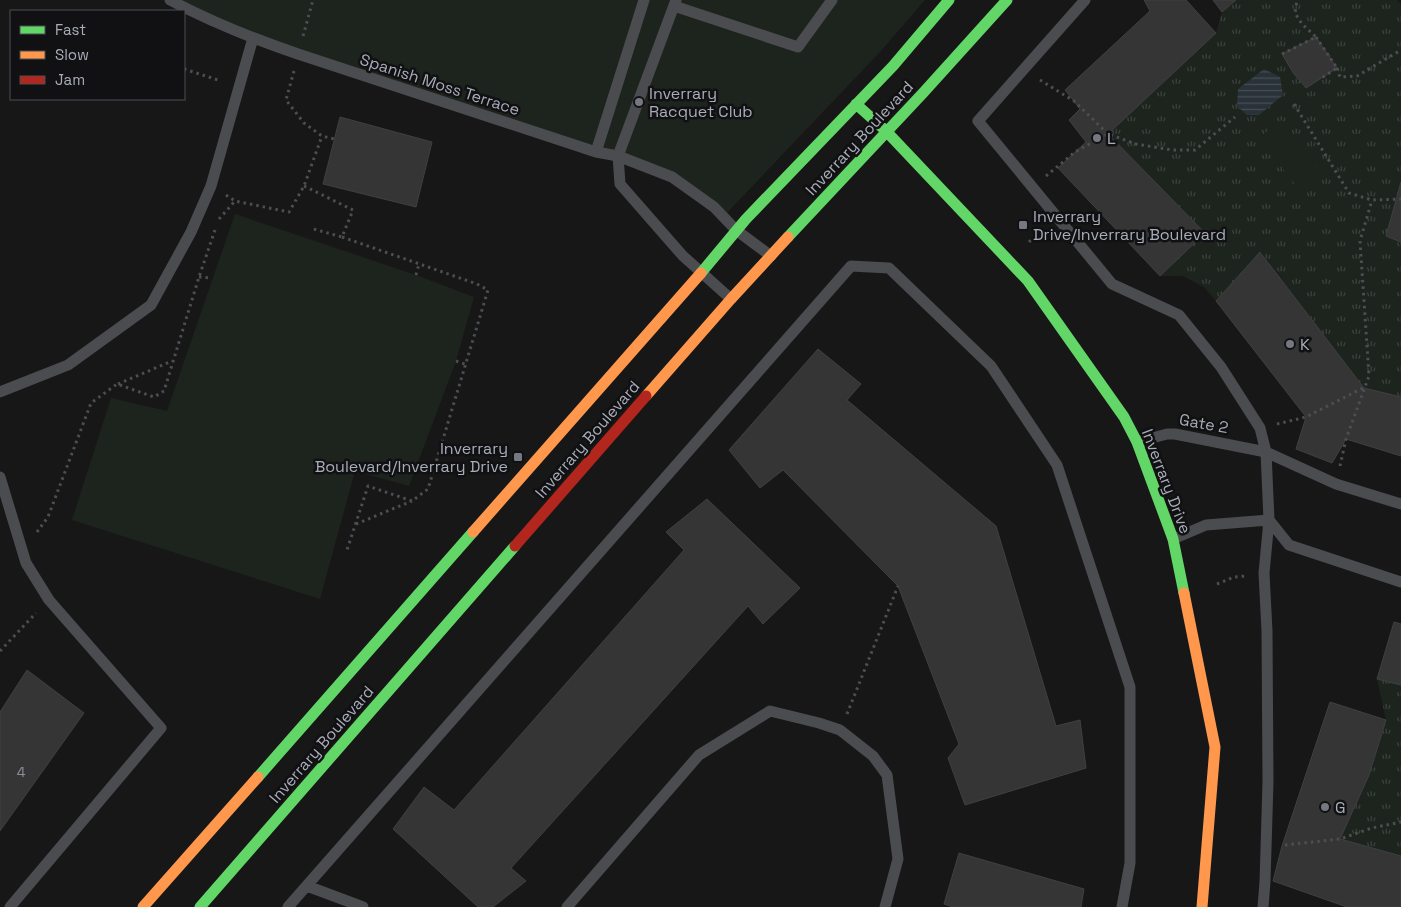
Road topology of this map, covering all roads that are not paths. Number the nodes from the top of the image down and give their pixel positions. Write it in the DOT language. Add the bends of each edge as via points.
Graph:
graph roads {
  1 [pos="170,0"];
  2 [pos="644,0"];
  3 [pos="832,0"];
  4 [pos="949,0"];
  5 [pos="1007,0"];
  6 [pos="1085,0"];
  7 [pos="675,3"];
  8 [pos="253,38"];
  9 [pos="856,104"];
  10 [pos="886,131"];
  11 [pos="596,152"];
  12 [pos="618,156"];
  13 [pos="736,230"];
  14 [pos="771,256"];
  15 [pos="702,272"];
  16 [pos="731,299"];
  17 [pos="0,392"];
  18 [pos="1137,442"];
  19 [pos="1266,452"];
  20 [pos="0,477"];
  21 [pos="1401,504"];
  22 [pos="1269,520"];
  23 [pos="1173,539"];
  24 [pos="1401,582"];
  25 [pos="306,886"];
  26 [pos="10,907"];
  27 [pos="143,907"];
  28 [pos="200,907"];
  29 [pos="288,907"];
  30 [pos="363,907"];
  31 [pos="567,907"];
  32 [pos="885,907"];
  33 [pos="1122,907"];
  34 [pos="1202,907"];
  35 [pos="1263,907"];
  1 -- 8 [label="lane, Spanish Moss Terrace"];
  2 -- 11 [label="lane"];
  3 -- 7 [label="lane" via="798,47"];
  4 -- 9 [label="street, Inverrary Boulevard"];
  5 -- 10 [label="street, Inverrary Boulevard"];
  6 -- 19 [label="lane" via="978,122 1112,284 1179,315 1221,367 1260,428"];
  7 -- 12 [label="lane"];
  8 -- 11 [label="lane, Spanish Moss Terrace"];
  8 -- 17 [label="lane" via="211,186 191,232 151,305 68,365"];
  9 -- 10 [label="street, Inverrary Drive"];
  9 -- 13 [label="street, Inverrary Boulevard"];
  10 -- 14 [label="street, Inverrary Boulevard"];
  10 -- 18 [label="street, Inverrary Drive" via="1028,281 1124,417"];
  11 -- 12 [label="lane, Spanish Moss Terrace"];
  12 -- 13 [label="lane, Spanish Moss Terrace" via="672,176 714,207"];
  12 -- 15 [label="lane" via="620,184"];
  13 -- 14 [label="lane, Spanish Moss Terrace"];
  13 -- 15 [label="street, Inverrary Boulevard"];
  14 -- 16 [label="street, Inverrary Boulevard"];
  15 -- 16 [label="lane"];
  15 -- 27 [label="street, Inverrary Boulevard"];
  16 -- 28 [label="street, Inverrary Boulevard"];
  18 -- 19 [label="lane, Gate 2" via="1175,434"];
  18 -- 23 [label="street, Inverrary Drive"];
  19 -- 21 [label="lane, Gate 2" via="1336,484"];
  19 -- 22 [label="lane"];
  20 -- 26 [label="lane" via="26,564 49,600 161,728"];
  22 -- 23 [label="lane" via="1206,525"];
  22 -- 24 [label="lane" via="1289,545"];
  22 -- 35 [label="lane" via="1264,573 1268,762"];
  23 -- 34 [label="street, Inverrary Drive" via="1215,747"];
  25 -- 29 [label="lane"];
  25 -- 30 [label="lane"];
  25 -- 33 [label="lane" via="851,266 889,268 991,366 1057,465 1130,686 1130,862"];
  31 -- 32 [label="lane" via="699,755 770,711 840,730 873,756 887,775 898,859"];
}
